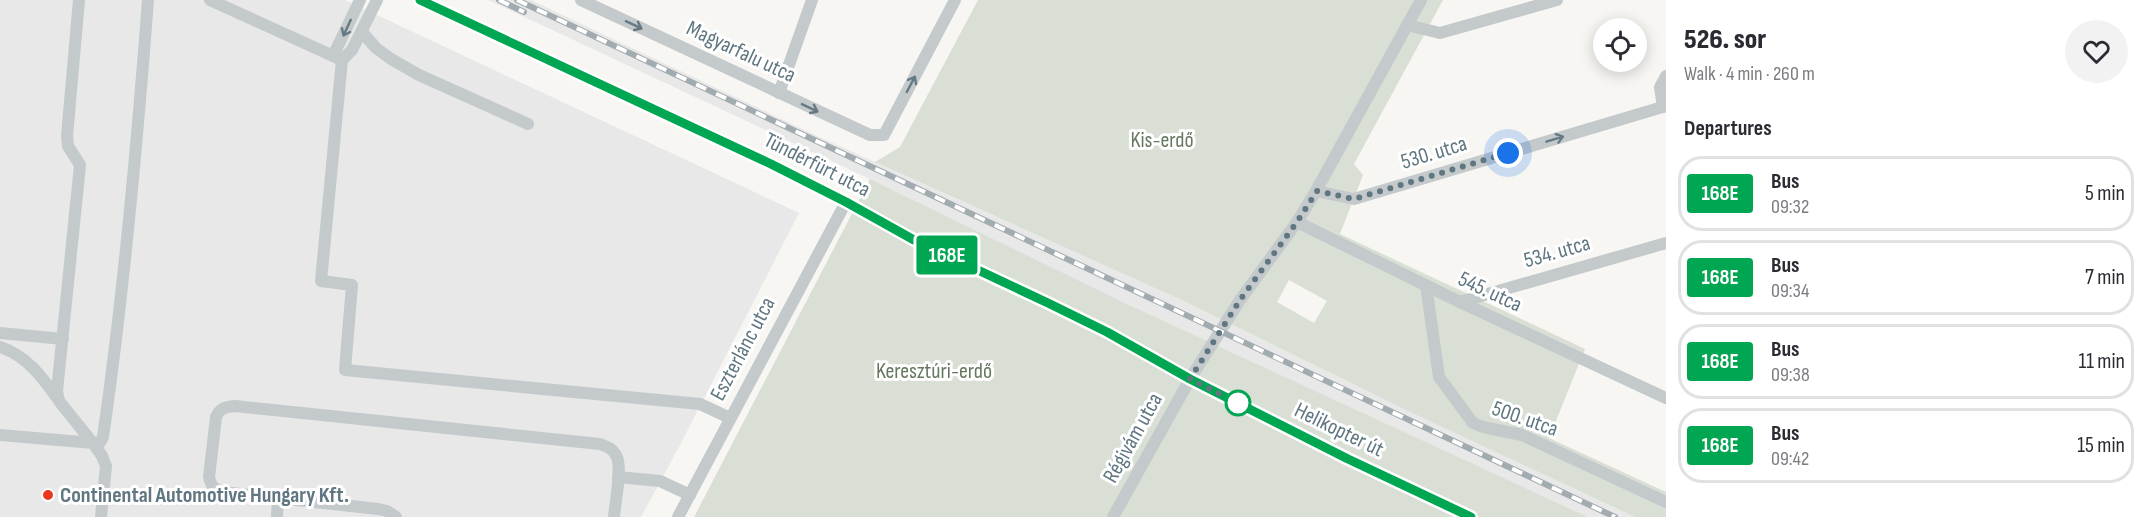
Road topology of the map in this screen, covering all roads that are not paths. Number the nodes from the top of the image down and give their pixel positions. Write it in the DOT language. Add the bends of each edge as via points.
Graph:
graph roads {
  1 [pos="80,0"];
  2 [pos="148,0"];
  3 [pos="210,0"];
  4 [pos="360,0"];
  5 [pos="377,0"];
  6 [pos="420,0"];
  7 [pos="581,0"];
  8 [pos="812,0"];
  9 [pos="955,0"];
  10 [pos="1421,0"];
  11 [pos="1557,0"];
  12 [pos="594,3"];
  13 [pos="1407,25"];
  14 [pos="362,32"];
  15 [pos="338,58"];
  16 [pos="1666,76"];
  17 [pos="779,93"];
  18 [pos="1664,107"];
  19 [pos="528,124"];
  20 [pos="1317,191"];
  21 [pos="846,202"];
  22 [pos="1297,222"];
  23 [pos="1666,243"];
  24 [pos="1425,285"];
  25 [pos="1460,302"];
  26 [pos="0,333"];
  27 [pos="63,339"];
  28 [pos="0,347"];
  29 [pos="1190,379"];
  30 [pos="1666,398"];
  31 [pos="59,401"];
  32 [pos="730,418"];
  33 [pos="0,435"];
  34 [pos="93,443"];
  35 [pos="618,477"];
  36 [pos="690,495"];
  37 [pos="278,498"];
  38 [pos="1666,502"];
  39 [pos="101,517"];
  40 [pos="277,517"];
  41 [pos="396,517"];
  42 [pos="614,517"];
  43 [pos="678,517"];
  44 [pos="1113,517"];
  45 [pos="1471,517"];
  1 -- 27 [label="street" via="67,136 68,146 80,165"];
  2 -- 34 [label="street" via="112,374 103,437 99,444"];
  3 -- 15 [label="street"];
  4 -- 15 [label="street, one-way"];
  5 -- 14 [label="street"];
  6 -- 21 [label="street, Tündérfürt utca"];
  7 -- 12 [label="street, Magyarfalu utca"];
  8 -- 17 [label="street"];
  17 -- 9 [label="street, Magyarfalu utca, one-way" via="870,135 884,135"];
  10 -- 13 [label="street, Régivám utca"];
  11 -- 13 [label="street" via="1440,33"];
  12 -- 17 [label="street, Magyarfalu utca, one-way"];
  13 -- 20 [label="street, Régivám utca"];
  14 -- 15 [label="street" via="352,50"];
  14 -- 19 [label="street" via="376,48 419,75"];
  15 -- 32 [label="street" via="321,282 352,285 345,370 700,404"];
  16 -- 18 [label="street" via="1660,87"];
  20 -- 18 [label="street, 530. utca, one-way" via="1354,199"];
  20 -- 22 [label="street, Régivám utca"];
  21 -- 29 [label="street, Tündérfürt utca" via="914,240 1107,332"];
  21 -- 32 [label="street, Eszterlánc utca"];
  22 -- 24 [label="street, 545. utca"];
  22 -- 29 [label="street, Régivám utca" via="1240,300"];
  23 -- 25 [label="street, 534. utca"];
  24 -- 25 [label="street, 545. utca"];
  24 -- 38 [label="street, 500. utca" via="1439,377 1473,423 1522,435"];
  25 -- 30 [label="street, 545. utca"];
  26 -- 27 [label="street"];
  27 -- 31 [label="street"];
  28 -- 31 [label="street" via="28,362"];
  29 -- 44 [label="street, Régivám utca"];
  29 -- 45 [label="street, Helikopter út"];
  31 -- 34 [label="street"];
  32 -- 36 [label="street, Eszterlánc utca"];
  33 -- 34 [label="street"];
  34 -- 39 [label="street" via="106,466"];
  35 -- 36 [label="street" via="660,481"];
  35 -- 37 [label="street" via="616,456 600,444 225,407 216,417 211,484 223,492"];
  35 -- 42 [label="street"];
  36 -- 43 [label="street, Eszterlánc utca"];
  37 -- 40 [label="street"];
  37 -- 41 [label="street" via="378,509"];
}
